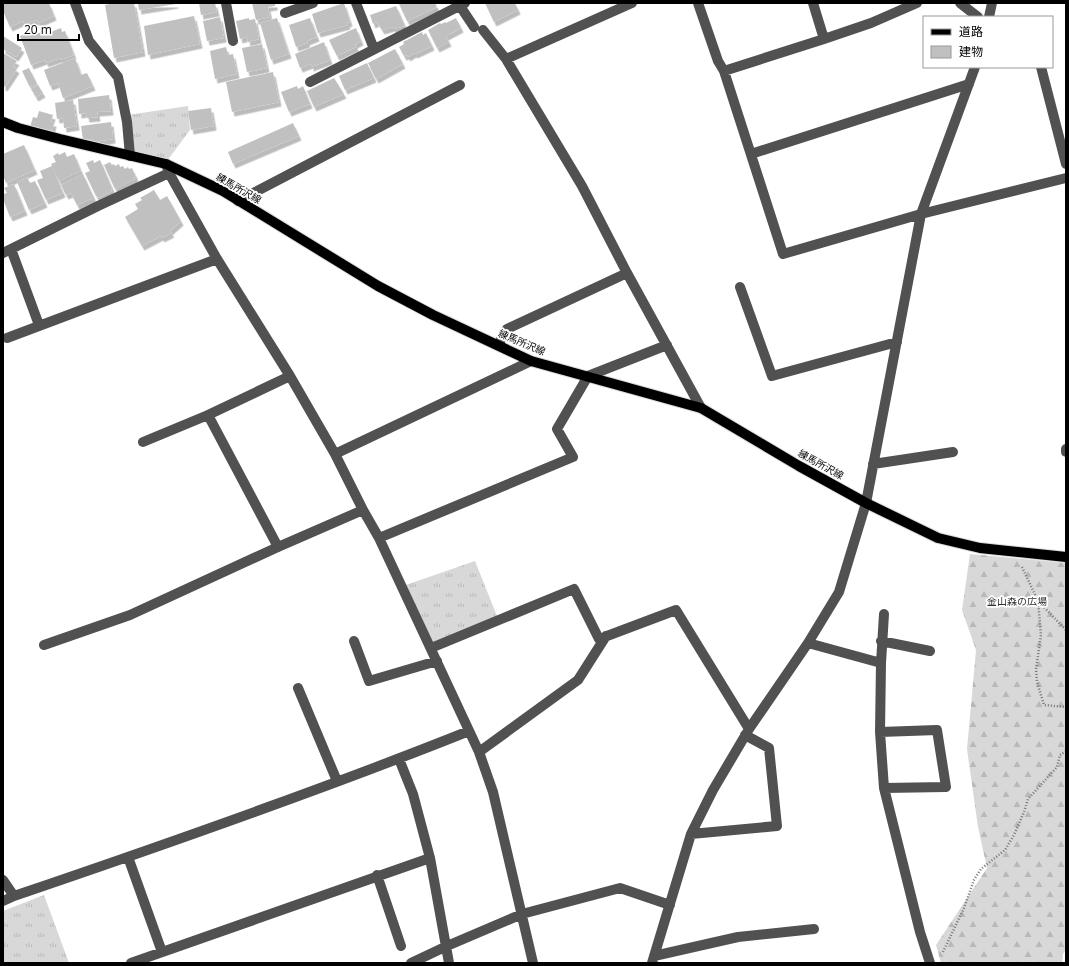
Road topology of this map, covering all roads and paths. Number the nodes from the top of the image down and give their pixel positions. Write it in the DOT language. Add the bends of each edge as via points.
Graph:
graph roads {
  1 [pos="75,3"];
  2 [pos="226,3"];
  3 [pos="313,3"];
  4 [pos="356,3"];
  5 [pos="632,3"];
  6 [pos="698,3"];
  7 [pos="813,3"];
  8 [pos="917,3"];
  9 [pos="960,3"];
  10 [pos="992,3"];
  11 [pos="461,4"];
  12 [pos="285,13"];
  13 [pos="977,16"];
  14 [pos="989,16"];
  15 [pos="824,40"];
  16 [pos="233,41"];
  17 [pos="374,49"];
  18 [pos="506,59"];
  19 [pos="974,68"];
  20 [pos="1041,68"];
  21 [pos="724,71"];
  22 [pos="310,82"];
  23 [pos="969,84"];
  24 [pos="460,85"];
  25 [pos="3,122"];
  26 [pos="751,154"];
  27 [pos="130,156"];
  28 [pos="1066,164"];
  29 [pos="167,169"];
  30 [pos="1066,178"];
  31 [pos="238,201"];
  32 [pos="921,214"];
  33 [pos="7,251"];
  34 [pos="217,259"];
  35 [pos="627,273"];
  36 [pos="740,288"];
  37 [pos="38,325"];
  38 [pos="7,338"];
  39 [pos="897,342"];
  40 [pos="498,345"];
  41 [pos="667,345"];
  42 [pos="531,361"];
  43 [pos="290,376"];
  44 [pos="588,376"];
  45 [pos="702,408"];
  46 [pos="208,415"];
  47 [pos="143,442"];
  48 [pos="953,452"];
  49 [pos="335,454"];
  50 [pos="873,464"];
  51 [pos="866,503"];
  52 [pos="363,510"];
  53 [pos="379,538"];
  54 [pos="278,547"];
  55 [pos="1016,552"];
  56 [pos="1066,557"];
  57 [pos="1038,601"];
  58 [pos="884,614"];
  59 [pos="1066,630"];
  60 [pos="606,636"];
  61 [pos="354,641"];
  62 [pos="881,641"];
  63 [pos="808,643"];
  64 [pos="44,645"];
  65 [pos="431,648"];
  66 [pos="930,651"];
  67 [pos="437,661"];
  68 [pos="881,663"];
  69 [pos="298,688"];
  70 [pos="1066,707"];
  71 [pos="469,731"];
  72 [pos="747,732"];
  73 [pos="880,732"];
  74 [pos="1066,751"];
  75 [pos="479,752"];
  76 [pos="399,759"];
  77 [pos="337,781"];
  78 [pos="884,788"];
  79 [pos="691,834"];
  80 [pos="128,857"];
  81 [pos="430,858"];
  82 [pos="377,876"];
  83 [pos="3,880"];
  84 [pos="14,896"];
  85 [pos="3,901"];
  86 [pos="670,905"];
  87 [pos="522,914"];
  88 [pos="814,929"];
  89 [pos="401,946"];
  90 [pos="447,946"];
  91 [pos="162,952"];
  92 [pos="941,956"];
  93 [pos="653,959"];
  94 [pos="131,963"];
  95 [pos="411,963"];
  96 [pos="449,963"];
  97 [pos="533,963"];
  98 [pos="930,963"];
  1 -- 27 [label="street" via="89,41 118,77 127,122"];
  2 -- 16 [label="street"];
  3 -- 12 [label="street"];
  4 -- 17 [label="street"];
  5 -- 18 [label="street"];
  6 -- 21 [label="street" via="718,61"];
  7 -- 15 [label="street"];
  8 -- 15 [label="street"];
  9 -- 13 [label="street"];
  10 -- 14 [label="street"];
  11 -- 17 [label="street"];
  11 -- 18 [label="street"];
  15 -- 21 [label="street"];
  17 -- 22 [label="street"];
  18 -- 35 [label="street" via="582,186"];
  19 -- 23 [label="street"];
  20 -- 28 [label="street"];
  21 -- 26 [label="street"];
  23 -- 26 [label="street"];
  23 -- 32 [label="street"];
  24 -- 31 [label="street"];
  25 -- 27 [label="main road, 練馬所沢線"];
  26 -- 32 [label="street" via="783,254"];
  27 -- 29 [label="main road, 練馬所沢線"];
  29 -- 31 [label="main road, 練馬所沢線" via="223,191"];
  29 -- 33 [label="street"];
  29 -- 34 [label="street"];
  30 -- 32 [label="street"];
  31 -- 40 [label="main road, 練馬所沢線" via="378,286"];
  32 -- 39 [label="street"];
  33 -- 37 [label="street"];
  34 -- 37 [label="street"];
  34 -- 43 [label="street"];
  35 -- 40 [label="street" via="507,329"];
  35 -- 41 [label="street"];
  36 -- 39 [label="street" via="772,376"];
  37 -- 38 [label="street"];
  39 -- 50 [label="street"];
  40 -- 42 [label="main road, 練馬所沢線"];
  41 -- 44 [label="street"];
  41 -- 45 [label="street"];
  42 -- 44 [label="main road, 練馬所沢線"];
  42 -- 49 [label="street"];
  43 -- 46 [label="street"];
  43 -- 49 [label="street"];
  44 -- 45 [label="main road, 練馬所沢線"];
  44 -- 53 [label="street" via="557,429 573,457"];
  45 -- 51 [label="main road, 練馬所沢線"];
  46 -- 47 [label="street"];
  46 -- 54 [label="street"];
  48 -- 50 [label="street"];
  49 -- 52 [label="street"];
  50 -- 51 [label="street"];
  51 -- 55 [label="main road, 練馬所沢線" via="938,538 980,548"];
  51 -- 63 [label="street" via="839,592"];
  52 -- 53 [label="street"];
  52 -- 54 [label="street"];
  53 -- 65 [label="street"];
  54 -- 64 [label="street" via="130,615"];
  55 -- 56 [label="main road, 練馬所沢線"];
  55 -- 57 [label="path"];
  57 -- 59 [label="path"];
  57 -- 70 [label="path" via="1041,635 1036,669 1037,682 1044,705"];
  58 -- 62 [label="street"];
  60 -- 65 [label="street" via="599,639 574,588"];
  60 -- 72 [label="street" via="676,610"];
  60 -- 75 [label="street" via="578,680"];
  61 -- 67 [label="street" via="369,681"];
  62 -- 66 [label="street"];
  62 -- 68 [label="street"];
  63 -- 68 [label="street"];
  63 -- 72 [label="street"];
  65 -- 67 [label="street"];
  67 -- 71 [label="street"];
  68 -- 73 [label="street"];
  69 -- 77 [label="street"];
  71 -- 75 [label="street"];
  71 -- 76 [label="street"];
  72 -- 79 [label="street"];
  72 -- 79 [label="street" via="769,748 777,826"];
  73 -- 78 [label="street"];
  73 -- 78 [label="street" via="937,730 946,787"];
  74 -- 92 [label="path" via="1060,755 1057,767 1028,799 1014,835 1005,850 981,868"];
  75 -- 87 [label="street" via="493,792"];
  76 -- 77 [label="street"];
  76 -- 81 [label="street" via="413,794"];
  77 -- 80 [label="street"];
  78 -- 98 [label="street"];
  79 -- 86 [label="street"];
  80 -- 84 [label="street"];
  80 -- 91 [label="street"];
  81 -- 82 [label="street"];
  81 -- 90 [label="street"];
  82 -- 89 [label="street"];
  82 -- 91 [label="street"];
  83 -- 84 [label="street"];
  84 -- 85 [label="street"];
  86 -- 87 [label="street" via="620,888"];
  86 -- 93 [label="street"];
  87 -- 90 [label="street"];
  87 -- 97 [label="street"];
  88 -- 93 [label="street" via="738,937"];
  90 -- 95 [label="street"];
  90 -- 96 [label="street"];
  91 -- 94 [label="street"];
}
